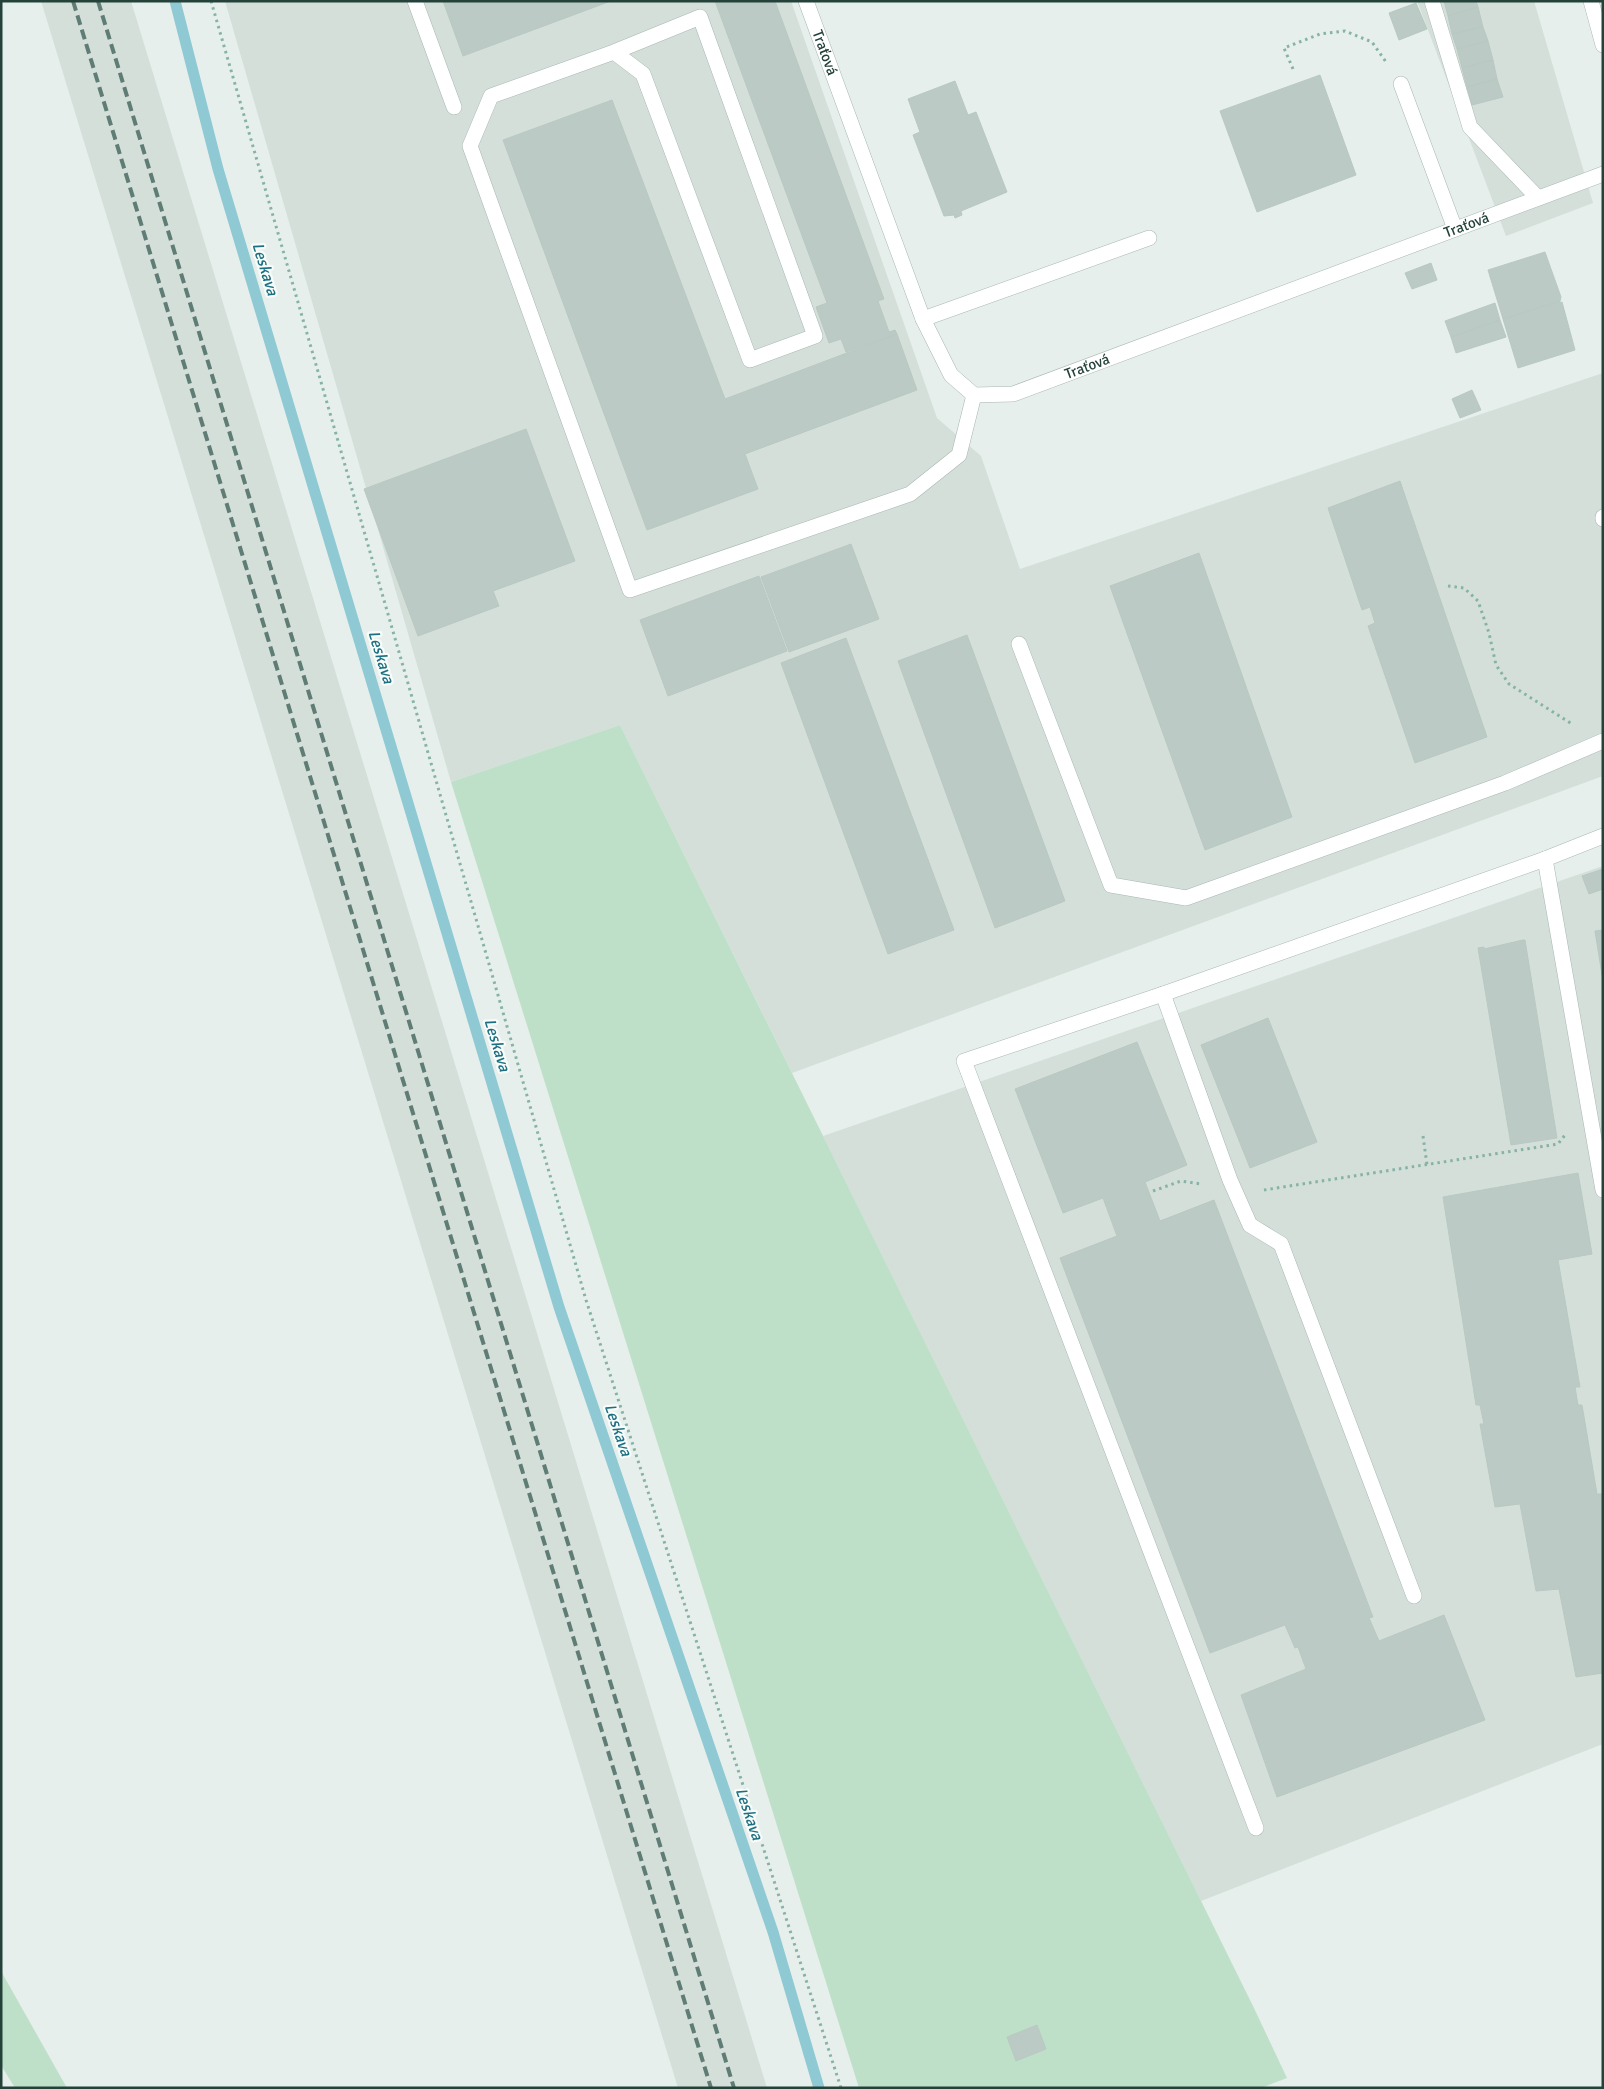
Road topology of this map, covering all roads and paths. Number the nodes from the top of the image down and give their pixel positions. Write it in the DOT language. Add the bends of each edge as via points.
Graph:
graph roads {
  1 [pos="211,1"];
  2 [pos="415,1"];
  3 [pos="806,1"];
  4 [pos="1432,1"];
  5 [pos="1591,1"];
  6 [pos="1603,45"];
  7 [pos="614,52"];
  8 [pos="1293,69"];
  9 [pos="1401,84"];
  10 [pos="454,107"];
  11 [pos="1603,174"];
  12 [pos="1538,198"];
  13 [pos="1455,230"];
  14 [pos="1149,238"];
  15 [pos="923,319"];
  16 [pos="974,395"];
  17 [pos="1448,586"];
  18 [pos="1019,644"];
  19 [pos="1596,744"];
  20 [pos="1603,836"];
  21 [pos="1545,859"];
  22 [pos="1163,994"];
  23 [pos="1588,1103"];
  24 [pos="1423,1136"];
  25 [pos="1427,1165"];
  26 [pos="1235,1189"];
  27 [pos="1153,1190"];
  28 [pos="1603,1190"];
  29 [pos="1414,1596"];
  30 [pos="1256,1828"];
  31 [pos="841,2088"];
  1 -- 31 [label="path" via="586,1300"];
  2 -- 10 [label="street"];
  3 -- 15 [label="street, Traťová"];
  4 -- 12 [label="street" via="1470,127"];
  5 -- 6 [label="street"];
  7 -- 7 [label="street" via="644,74 750,360 815,336 700,17"];
  7 -- 16 [label="street" via="491,96 470,146 630,590 910,494 959,454"];
  8 -- 9 [label="path" via="1284,48 1320,34 1346,31 1372,42"];
  9 -- 13 [label="street"];
  11 -- 12 [label="street, Traťová"];
  12 -- 13 [label="street, Traťová"];
  13 -- 16 [label="street, Traťová" via="1013,394"];
  14 -- 15 [label="street"];
  15 -- 16 [label="street, Traťová" via="951,375"];
  17 -- 19 [label="path" via="1464,588 1478,601 1496,665 1509,684 1582,730"];
  18 -- 19 [label="street" via="1110,885 1186,898 1505,783"];
  20 -- 21 [label="street"];
  21 -- 22 [label="street"];
  21 -- 23 [label="street"];
  22 -- 26 [label="street"];
  22 -- 30 [label="street" via="964,1061"];
  23 -- 25 [label="path" via="1558,1144"];
  23 -- 28 [label="street"];
  24 -- 25 [label="path"];
  25 -- 26 [label="path" via="1254,1192"];
  26 -- 27 [label="path" via="1181,1181"];
  26 -- 29 [label="street" via="1250,1225 1281,1244"];
}
